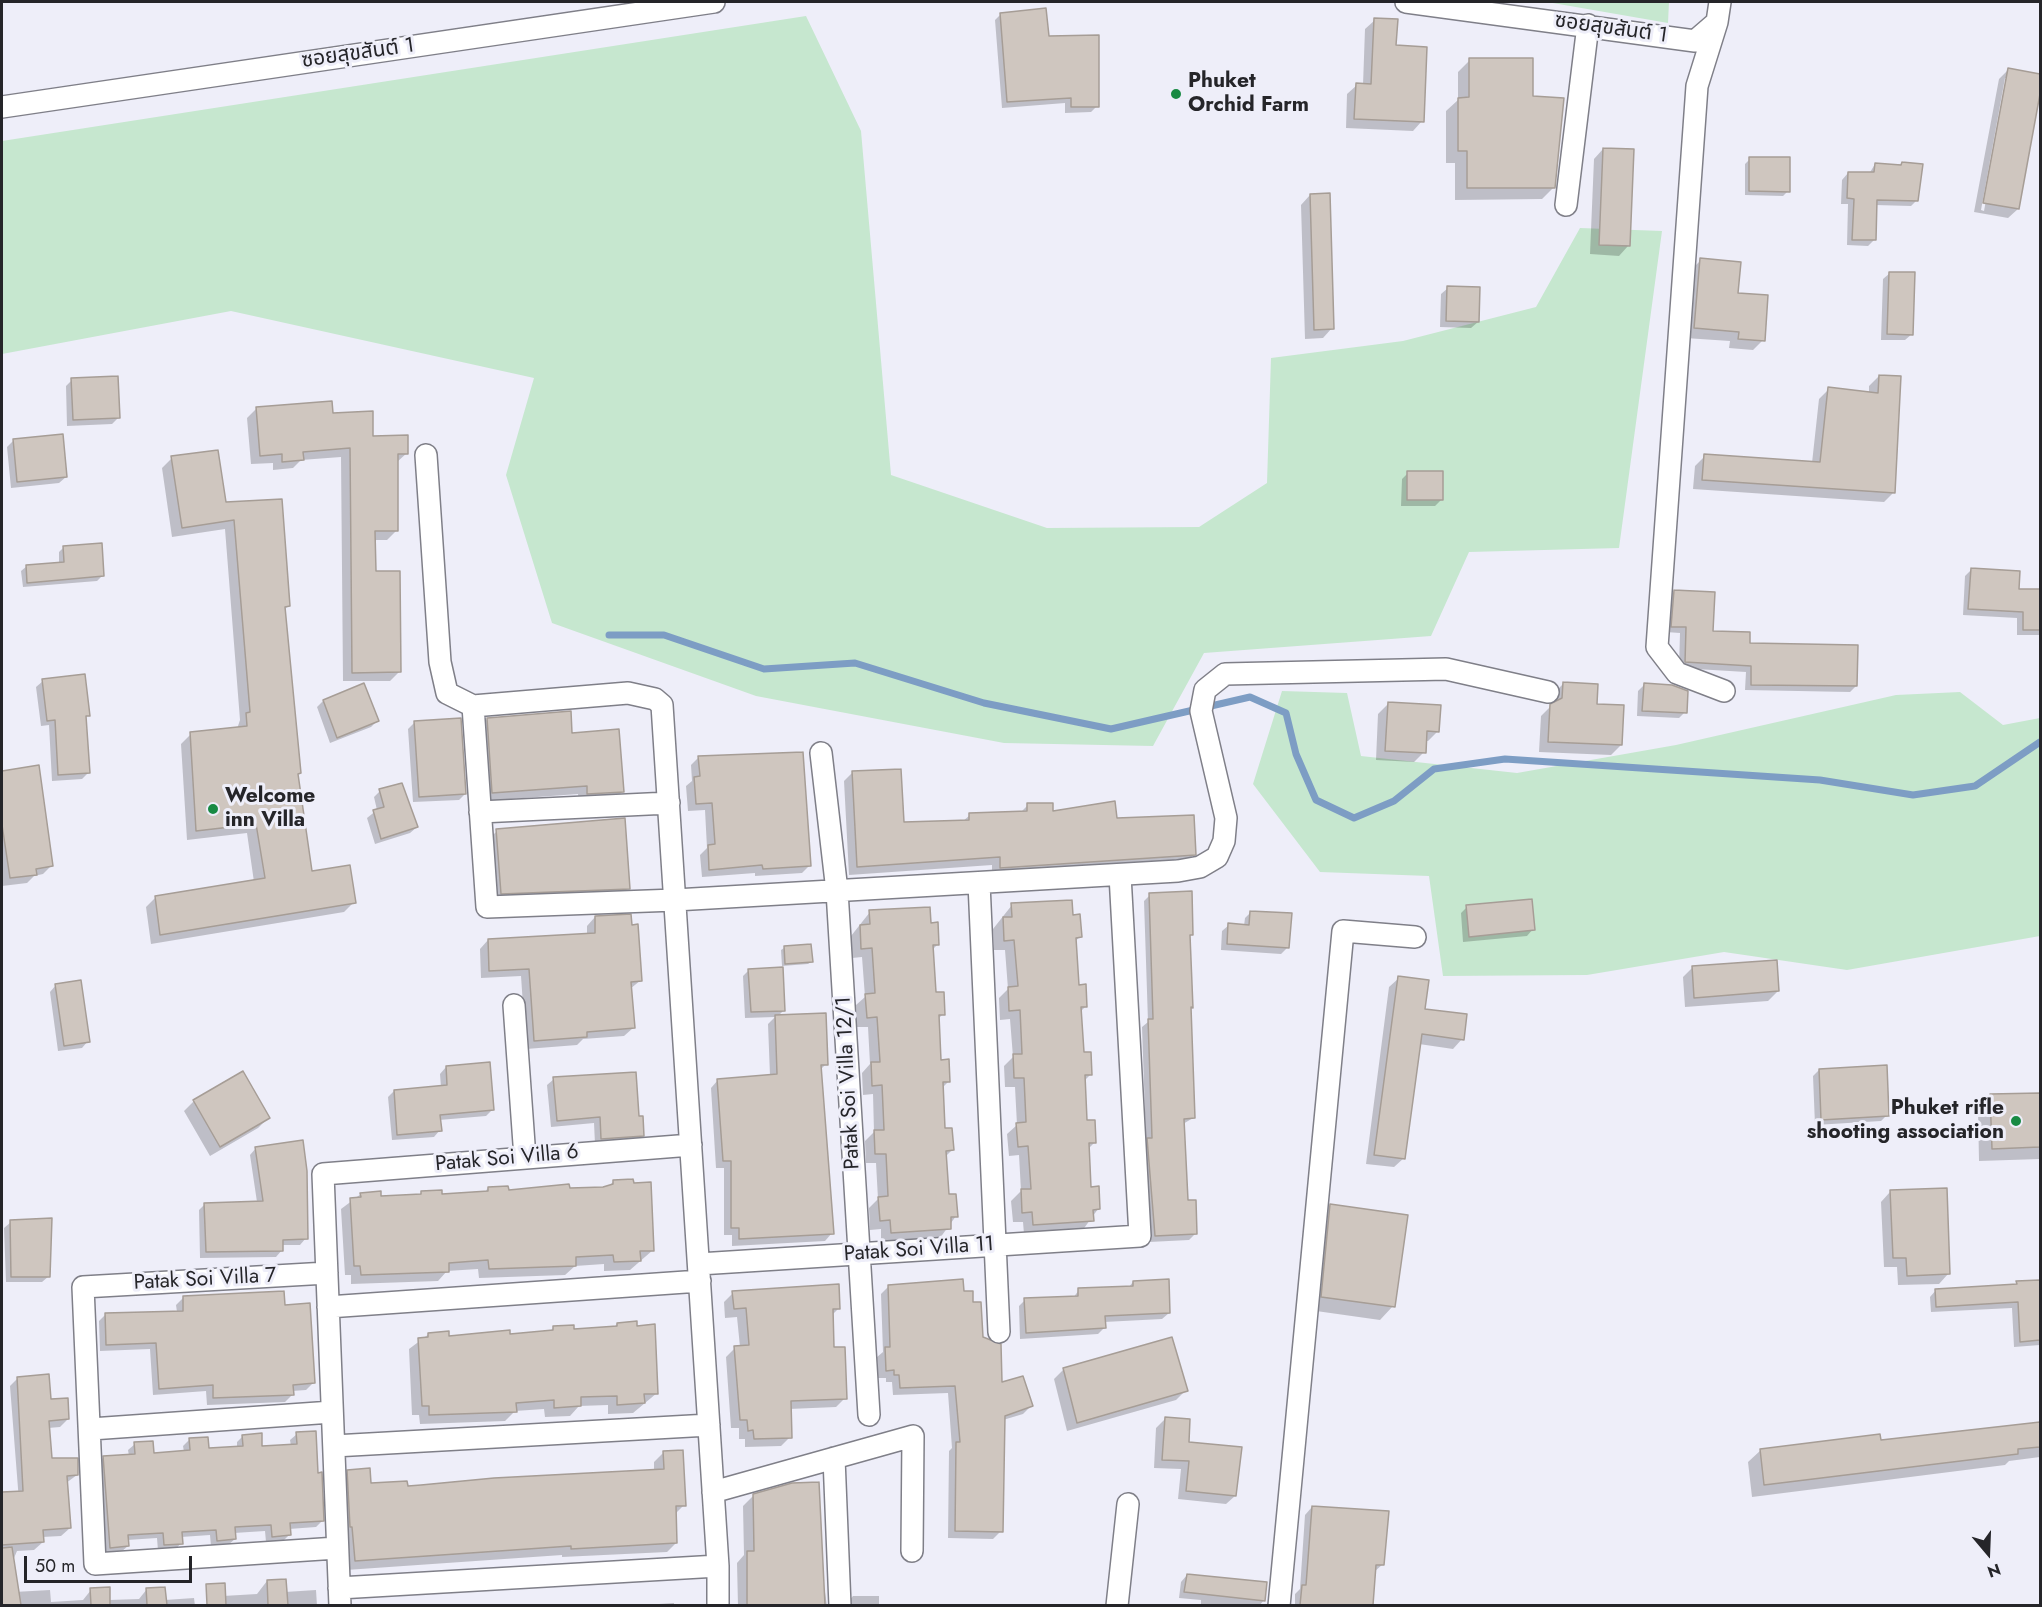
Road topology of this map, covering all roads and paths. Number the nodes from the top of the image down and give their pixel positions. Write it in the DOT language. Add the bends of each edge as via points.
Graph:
graph roads {
  1 [pos="714,2"];
  2 [pos="1406,2"];
  3 [pos="1719,12"];
  4 [pos="1588,25"];
  5 [pos="2,107"];
  6 [pos="1566,205"];
  7 [pos="426,455"];
  8 [pos="1724,691"];
  9 [pos="1548,692"];
  10 [pos="473,706"];
  11 [pos="821,753"];
  12 [pos="669,803"];
  13 [pos="480,812"];
  14 [pos="1120,875"];
  15 [pos="979,883"];
  16 [pos="837,891"];
  17 [pos="675,900"];
  18 [pos="1415,937"];
  19 [pos="514,1005"];
  20 [pos="691,1144"];
  21 [pos="525,1158"];
  22 [pos="995,1245"];
  23 [pos="859,1254"];
  24 [pos="327,1273"];
  25 [pos="699,1273"];
  26 [pos="328,1307"];
  27 [pos="999,1332"];
  28 [pos="332,1412"];
  29 [pos="869,1414"];
  30 [pos="709,1425"];
  31 [pos="91,1428"];
  32 [pos="333,1446"];
  33 [pos="834,1458"];
  34 [pos="713,1492"];
  35 [pos="1128,1504"];
  36 [pos="337,1548"];
  37 [pos="912,1551"];
  38 [pos="718,1566"];
  39 [pos="339,1597"];
  40 [pos="718,1605"];
  41 [pos="840,1605"];
  42 [pos="1117,1605"];
  43 [pos="1280,1605"];
  1 -- 5 [label="street, ซอยสุขสันต์ 1"];
  2 -- 4 [label="street, ซอยสุขสันต์ 1"];
  3 -- 4 [label="street, ซอยสุขสันต์ 1" via="1695,41"];
  3 -- 8 [label="street" via="1697,86 1657,646 1677,673"];
  4 -- 6 [label="street"];
  7 -- 10 [label="street" via="440,662 447,693"];
  9 -- 14 [label="street" via="1446,669 1226,674 1205,690 1202,705 1226,818 1224,841 1217,857 1200,867"];
  10 -- 12 [label="street" via="628,693 655,699 662,705"];
  10 -- 13 [label="street"];
  11 -- 16 [label="street, Patak Soi Villa 12/1"];
  12 -- 13 [label="street"];
  12 -- 17 [label="street"];
  13 -- 17 [label="street" via="487,907"];
  14 -- 15 [label="street"];
  14 -- 22 [label="street, Patak Soi Villa 11" via="1140,1236"];
  15 -- 16 [label="street"];
  15 -- 22 [label="street"];
  16 -- 17 [label="street"];
  16 -- 23 [label="street, Patak Soi Villa 12/1"];
  17 -- 20 [label="street"];
  18 -- 43 [label="street" via="1343,930"];
  19 -- 21 [label="street"];
  20 -- 21 [label="street, Patak Soi Villa 6"];
  20 -- 25 [label="street"];
  21 -- 24 [label="street, Patak Soi Villa 6" via="323,1174"];
  22 -- 23 [label="street, Patak Soi Villa 11"];
  22 -- 27 [label="street"];
  23 -- 25 [label="street, Patak Soi Villa 11"];
  23 -- 29 [label="street, Patak Soi Villa 12/1"];
  24 -- 26 [label="street"];
  24 -- 31 [label="street, Patak Soi Villa 7" via="83,1287"];
  25 -- 26 [label="street, Patak Soi Villa 11"];
  25 -- 30 [label="street"];
  26 -- 28 [label="street"];
  28 -- 31 [label="street"];
  28 -- 32 [label="street"];
  30 -- 32 [label="street"];
  30 -- 34 [label="street"];
  31 -- 36 [label="street" via="95,1564"];
  32 -- 36 [label="street"];
  33 -- 34 [label="street"];
  33 -- 37 [label="street" via="913,1436"];
  33 -- 41 [label="street"];
  34 -- 38 [label="street"];
  35 -- 42 [label="street"];
  36 -- 39 [label="street"];
  38 -- 39 [label="street"];
  38 -- 40 [label="street"];
}
